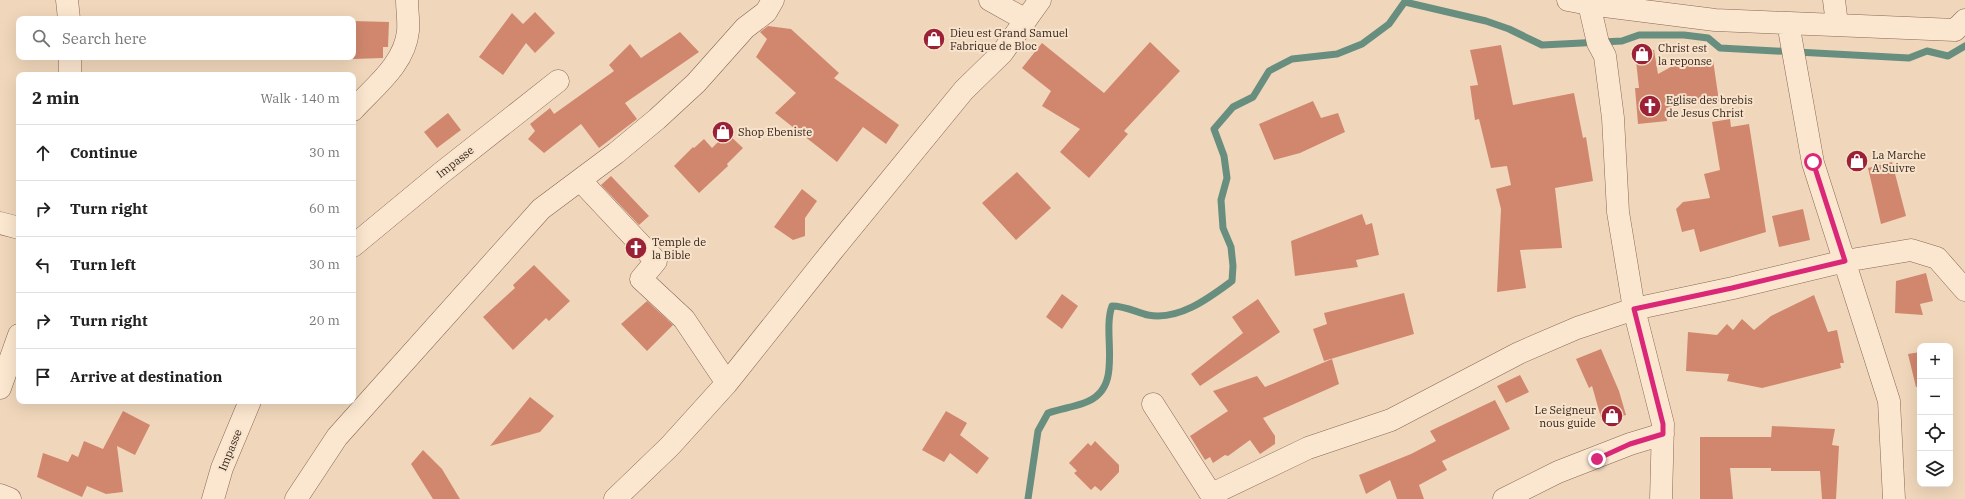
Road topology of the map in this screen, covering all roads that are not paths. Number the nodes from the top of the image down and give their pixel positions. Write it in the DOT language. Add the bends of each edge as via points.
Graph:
graph roads {
  1 [pos="67,0"];
  2 [pos="407,0"];
  3 [pos="773,0"];
  4 [pos="990,0"];
  5 [pos="1040,0"];
  6 [pos="1568,0"];
  7 [pos="1834,0"];
  8 [pos="1590,2"];
  9 [pos="69,16"];
  10 [pos="1026,20"];
  11 [pos="1965,20"];
  12 [pos="1788,23"];
  13 [pos="1837,24"];
  14 [pos="70,60"];
  15 [pos="70,72"];
  16 [pos="558,81"];
  17 [pos="356,107"];
  18 [pos="580,180"];
  19 [pos="0,223"];
  20 [pos="16,227"];
  21 [pos="356,244"];
  22 [pos="1845,261"];
  23 [pos="1965,290"];
  24 [pos="1634,309"];
  25 [pos="16,344"];
  26 [pos="727,383"];
  27 [pos="0,388"];
  28 [pos="249,404"];
  29 [pos="1153,404"];
  30 [pos="1663,434"];
  31 [pos="0,495"];
  32 [pos="1213,497"];
  33 [pos="10,499"];
  34 [pos="213,499"];
  35 [pos="296,499"];
  36 [pos="615,499"];
  37 [pos="1504,499"];
  38 [pos="1661,499"];
  39 [pos="1894,499"];
  1 -- 9 [label="street"];
  2 -- 17 [label="street" via="408,31 398,62"];
  3 -- 18 [label="street" via="766,12 745,28 696,83"];
  4 -- 10 [label="street"];
  5 -- 10 [label="street"];
  6 -- 8 [label="street"];
  7 -- 13 [label="street"];
  8 -- 12 [label="street" via="1715,20"];
  8 -- 24 [label="street" via="1598,43 1605,56 1613,118 1618,212"];
  10 -- 26 [label="street" via="1002,54 959,96"];
  11 -- 13 [label="street" via="1955,30"];
  12 -- 13 [label="street"];
  12 -- 22 [label="street" via="1813,162"];
  14 -- 15 [label="street"];
  16 -- 21 [label="street, Impasse"];
  18 -- 26 [label="street" via="656,261 641,279 684,319"];
  18 -- 35 [label="street" via="541,210 491,264 337,437"];
  19 -- 20 [label="street"];
  22 -- 23 [label="street" via="1911,250 1937,258"];
  22 -- 24 [label="street"];
  22 -- 39 [label="street" via="1888,401"];
  24 -- 30 [label="street" via="1663,424"];
  24 -- 32 [label="street" via="1577,328 1526,350 1390,420 1308,448"];
  25 -- 27 [label="street"];
  26 -- 36 [label="street" via="670,446"];
  28 -- 34 [label="street, Impasse" via="222,468"];
  29 -- 32 [label="street"];
  30 -- 37 [label="street" via="1558,472"];
  30 -- 38 [label="street"];
  31 -- 33 [label="street"];
}
